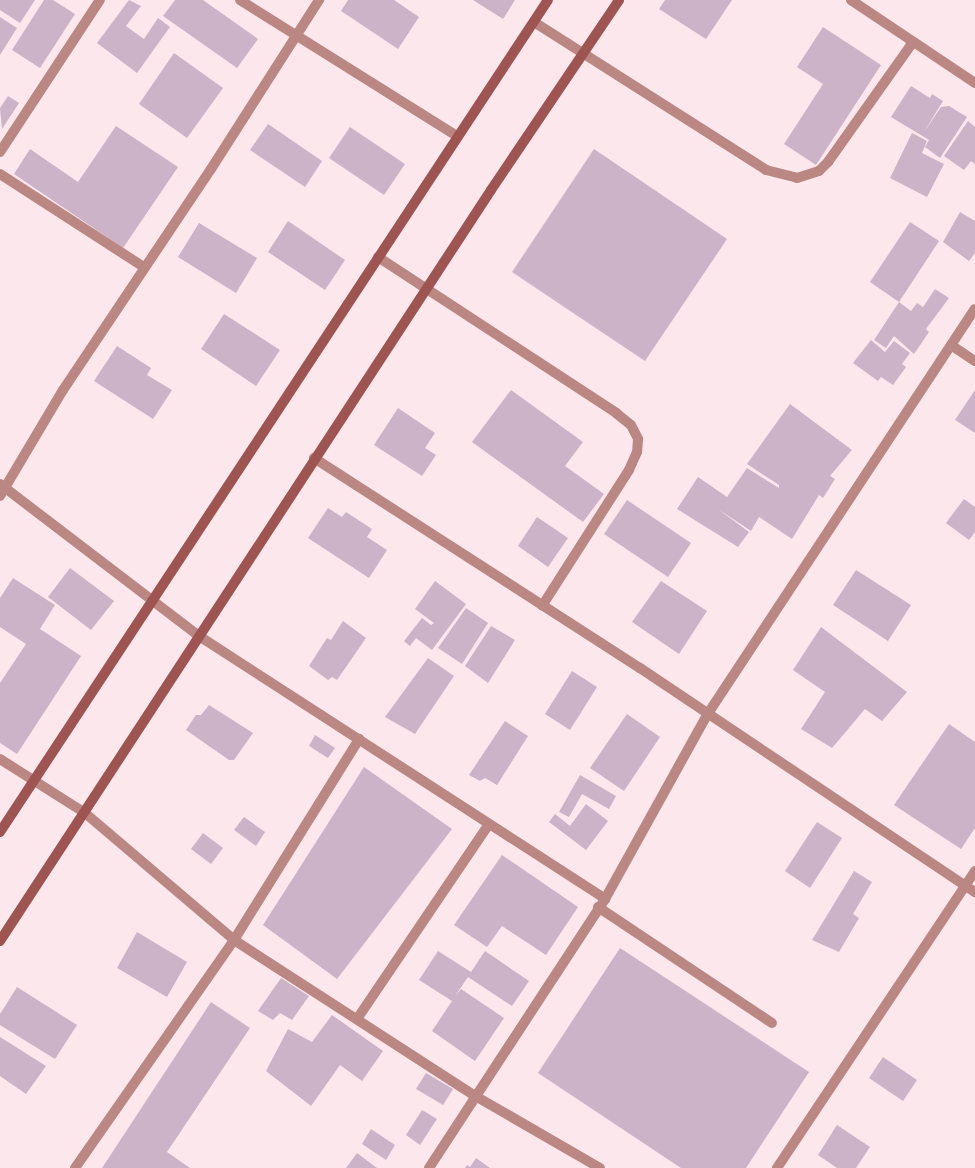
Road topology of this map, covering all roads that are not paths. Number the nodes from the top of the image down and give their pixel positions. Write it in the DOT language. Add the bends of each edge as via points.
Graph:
graph roads {
  1 [pos="100,0"];
  2 [pos="240,0"];
  3 [pos="319,0"];
  4 [pos="548,0"];
  5 [pos="619,0"];
  6 [pos="851,0"];
  7 [pos="534,22"];
  8 [pos="296,35"];
  9 [pos="913,42"];
  10 [pos="582,54"];
  11 [pos="975,83"];
  12 [pos="458,137"];
  13 [pos="0,152"];
  14 [pos="0,174"];
  15 [pos="378,257"];
  16 [pos="144,267"];
  17 [pos="427,287"];
  18 [pos="975,310"];
  19 [pos="952,345"];
  20 [pos="975,361"];
  21 [pos="314,458"];
  22 [pos="2,490"];
  23 [pos="153,603"];
  24 [pos="542,606"];
  25 [pos="199,636"];
  26 [pos="708,715"];
  27 [pos="359,739"];
  28 [pos="0,759"];
  29 [pos="33,780"];
  30 [pos="85,813"];
  31 [pos="489,824"];
  32 [pos="0,832"];
  33 [pos="975,871"];
  34 [pos="966,886"];
  35 [pos="975,892"];
  36 [pos="601,903"];
  37 [pos="234,940"];
  38 [pos="0,941"];
  39 [pos="357,1019"];
  40 [pos="772,1023"];
  41 [pos="477,1097"];
  42 [pos="75,1168"];
  43 [pos="429,1168"];
  44 [pos="600,1168"];
  45 [pos="777,1168"];
  1 -- 13 [label="street"];
  2 -- 8 [label="street"];
  3 -- 8 [label="street"];
  4 -- 7 [label="street"];
  5 -- 10 [label="street"];
  6 -- 9 [label="street"];
  7 -- 10 [label="street"];
  7 -- 12 [label="street"];
  8 -- 12 [label="street"];
  8 -- 16 [label="street" via="211,169"];
  9 -- 10 [label="street" via="828,162 819,171 798,178 766,170"];
  9 -- 11 [label="street"];
  10 -- 17 [label="street"];
  12 -- 15 [label="street"];
  14 -- 16 [label="street"];
  15 -- 17 [label="street"];
  15 -- 23 [label="street"];
  16 -- 22 [label="street" via="63,390"];
  17 -- 21 [label="street"];
  17 -- 24 [label="street" via="616,413 631,425 638,439 637,452 629,470"];
  18 -- 19 [label="street"];
  19 -- 20 [label="street"];
  19 -- 26 [label="street"];
  21 -- 24 [label="street"];
  21 -- 25 [label="street"];
  22 -- 23 [label="street"];
  23 -- 25 [label="street"];
  23 -- 29 [label="street"];
  24 -- 26 [label="street"];
  25 -- 27 [label="street"];
  25 -- 30 [label="street"];
  26 -- 34 [label="street"];
  26 -- 36 [label="street"];
  27 -- 31 [label="street"];
  27 -- 37 [label="street"];
  28 -- 29 [label="street"];
  29 -- 30 [label="street"];
  29 -- 32 [label="street"];
  30 -- 37 [label="street"];
  30 -- 38 [label="street"];
  31 -- 36 [label="street"];
  31 -- 39 [label="street"];
  33 -- 34 [label="street"];
  34 -- 35 [label="street"];
  34 -- 45 [label="street"];
  36 -- 40 [label="street"];
  36 -- 41 [label="street"];
  37 -- 39 [label="street"];
  37 -- 42 [label="street"];
  39 -- 41 [label="street"];
  41 -- 43 [label="street"];
  41 -- 44 [label="street"];
}
